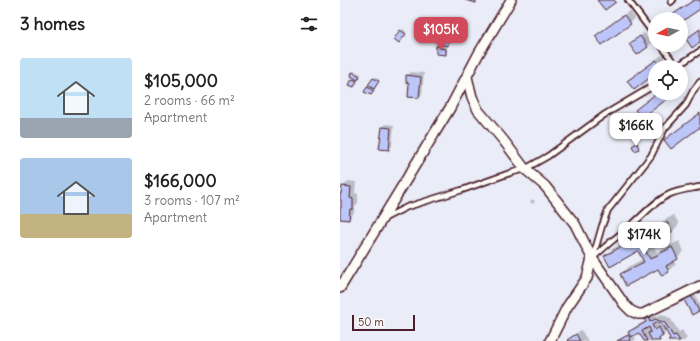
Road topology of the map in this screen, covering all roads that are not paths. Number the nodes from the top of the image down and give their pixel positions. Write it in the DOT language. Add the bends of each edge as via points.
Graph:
graph roads {
  1 [pos="511,0"];
  2 [pos="628,0"];
  3 [pos="648,27"];
  4 [pos="700,51"];
  5 [pos="687,60"];
  6 [pos="467,77"];
  7 [pos="700,82"];
  8 [pos="648,89"];
  9 [pos="525,169"];
  10 [pos="700,187"];
  11 [pos="382,219"];
  12 [pos="592,258"];
  13 [pos="700,286"];
  14 [pos="340,288"];
  15 [pos="550,341"];
  1 -- 6 [label="street"];
  2 -- 3 [label="lane"];
  4 -- 5 [label="lane"];
  6 -- 9 [label="street" via="478,110"];
  6 -- 11 [label="street"];
  7 -- 12 [label="lane" via="686,105 665,128 651,156 608,210"];
  8 -- 9 [label="lane" via="604,115 548,156"];
  9 -- 11 [label="lane" via="407,207"];
  9 -- 12 [label="street" via="545,186 576,224"];
  10 -- 12 [label="lane" via="669,194 655,203"];
  11 -- 14 [label="street"];
  12 -- 13 [label="street" via="624,304 638,314 643,314"];
  12 -- 15 [label="street" via="587,278 567,307"];
}
